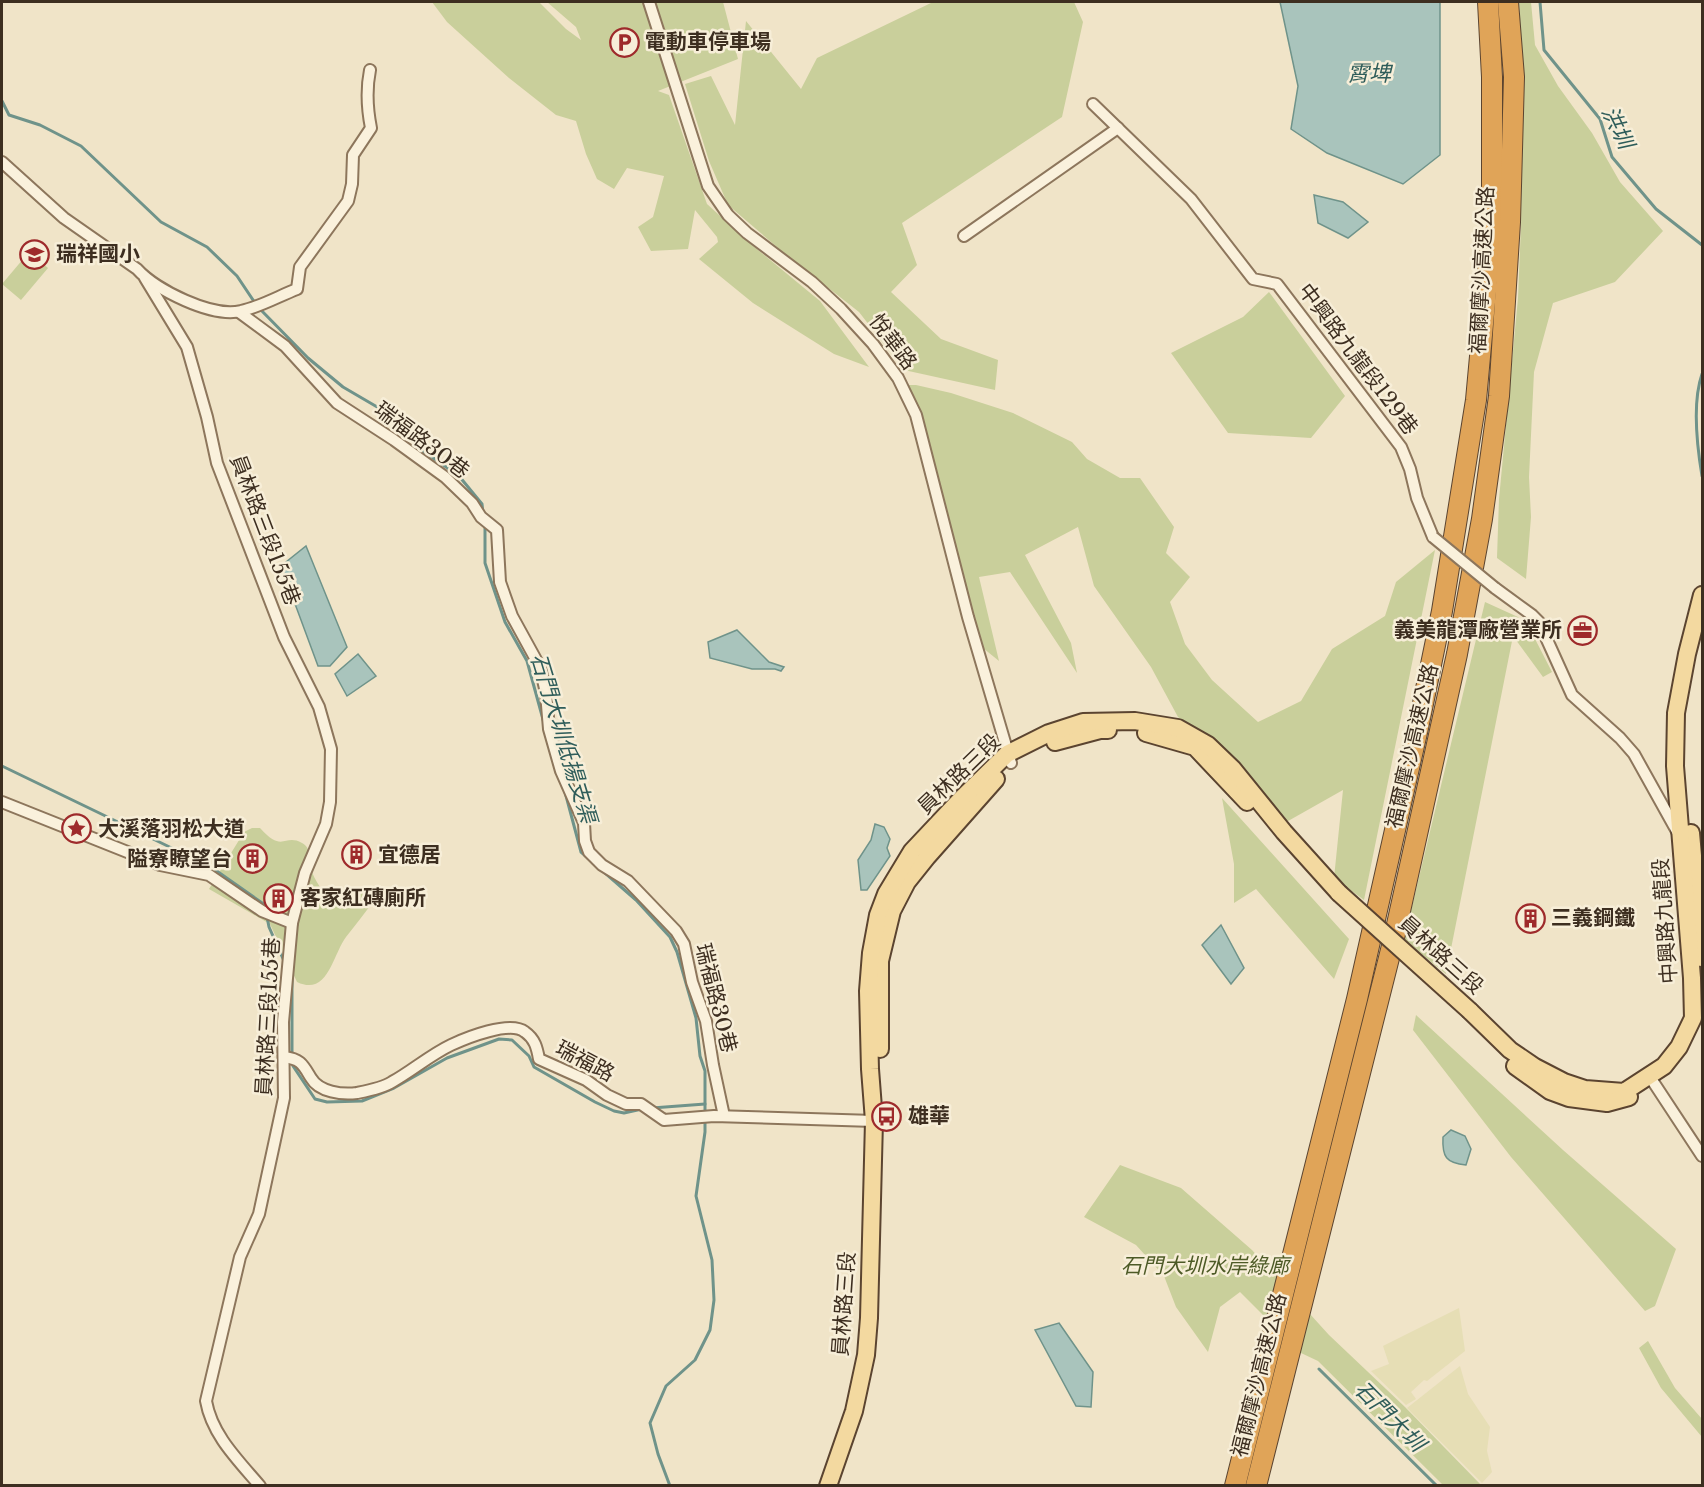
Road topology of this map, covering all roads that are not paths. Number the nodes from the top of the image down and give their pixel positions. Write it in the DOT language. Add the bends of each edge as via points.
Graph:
graph roads {
  1 [pos="649,2"];
  2 [pos="1488,2"];
  3 [pos="1508,2"];
  4 [pos="370,70"];
  5 [pos="1093,104"];
  6 [pos="1118,128"];
  7 [pos="2,162"];
  8 [pos="964,236"];
  9 [pos="145,279"];
  10 [pos="240,312"];
  11 [pos="1702,595"];
  12 [pos="1702,627"];
  13 [pos="1009,758"];
  14 [pos="2,802"];
  15 [pos="1691,854"];
  16 [pos="292,923"];
  17 [pos="1702,958"];
  18 [pos="1702,1008"];
  19 [pos="1507,1054"];
  20 [pos="290,1058"];
  21 [pos="1652,1081"];
  22 [pos="724,1116"];
  23 [pos="874,1121"];
  24 [pos="1702,1156"];
  25 [pos="260,1485"];
  26 [pos="828,1485"];
  27 [pos="1235,1485"];
  28 [pos="1256,1485"];
  1 -- 13 [label="street, 悅華路" via="708,186 728,215 812,282 873,344 898,378 916,415"];
  2 -- 27 [label="highway, 福爾摩沙高速公路" via="1492,226 1476,400 1442,611 1357,999"];
  3 -- 28 [label="highway, 福爾摩沙高速公路" via="1514,77 1510,222 1499,396 1482,519 1457,654 1396,926"];
  4 -- 10 [label="street" via="366,86 371,128 353,155 348,201 300,267 297,289"];
  5 -- 6 [label="street, 中興路九龍段129巷"];
  6 -- 8 [label="street"];
  6 -- 15 [label="street, 中興路九龍段129巷, bridge" via="1191,199 1253,279 1277,284 1401,447 1433,537 1539,622 1572,695 1634,754"];
  7 -- 9 [label="street" via="64,218 137,269"];
  9 -- 10 [label="street" via="192,304"];
  9 -- 16 [label="street, 員林路三段155巷" via="187,347 220,472 284,637 319,707 331,749 326,824 305,873"];
  10 -- 22 [label="street, 瑞福路30巷" via="285,346 337,403 446,477 497,530 500,582 512,616 540,668 549,729 561,771 584,823 589,852 628,881 684,944 706,1021"];
  11 -- 15 [label="main road, 中興路九龍段" via="1676,713 1675,766"];
  12 -- 15 [label="main road, 中興路九龍段" via="1687,704 1684,785"];
  13 -- 19 [label="main road, 員林路三段, bridge" via="1049,733 1083,722 1135,721 1178,728 1208,745 1233,769 1337,897"];
  13 -- 23 [label="main road, 員林路三段" via="960,800 912,851 878,915 868,991"];
  14 -- 16 [label="street" via="160,865 209,875 266,913"];
  15 -- 17 [label="main road, 中興路九龍段"];
  15 -- 21 [label="main road, 中興路九龍段" via="1693,1018 1679,1047"];
  16 -- 20 [label="street, 員林路三段155巷" via="283,1022"];
  18 -- 21 [label="main road, 中興路九龍段" via="1696,1036 1686,1054"];
  19 -- 21 [label="main road, 中興路九龍段" via="1585,1089 1624,1092"];
  20 -- 22 [label="street, 瑞福路" via="306,1066 312,1080 322,1088 356,1093 389,1084 449,1046 510,1027 524,1030 536,1044 539,1059 664,1120"];
  20 -- 25 [label="street, 員林路三段155巷" via="259,1214 240,1257 206,1401 215,1430"];
  21 -- 24 [label="street"];
  22 -- 23 [label="street, 瑞福路"];
  23 -- 26 [label="main road, 員林路三段" via="866,1355 854,1411"];
}
